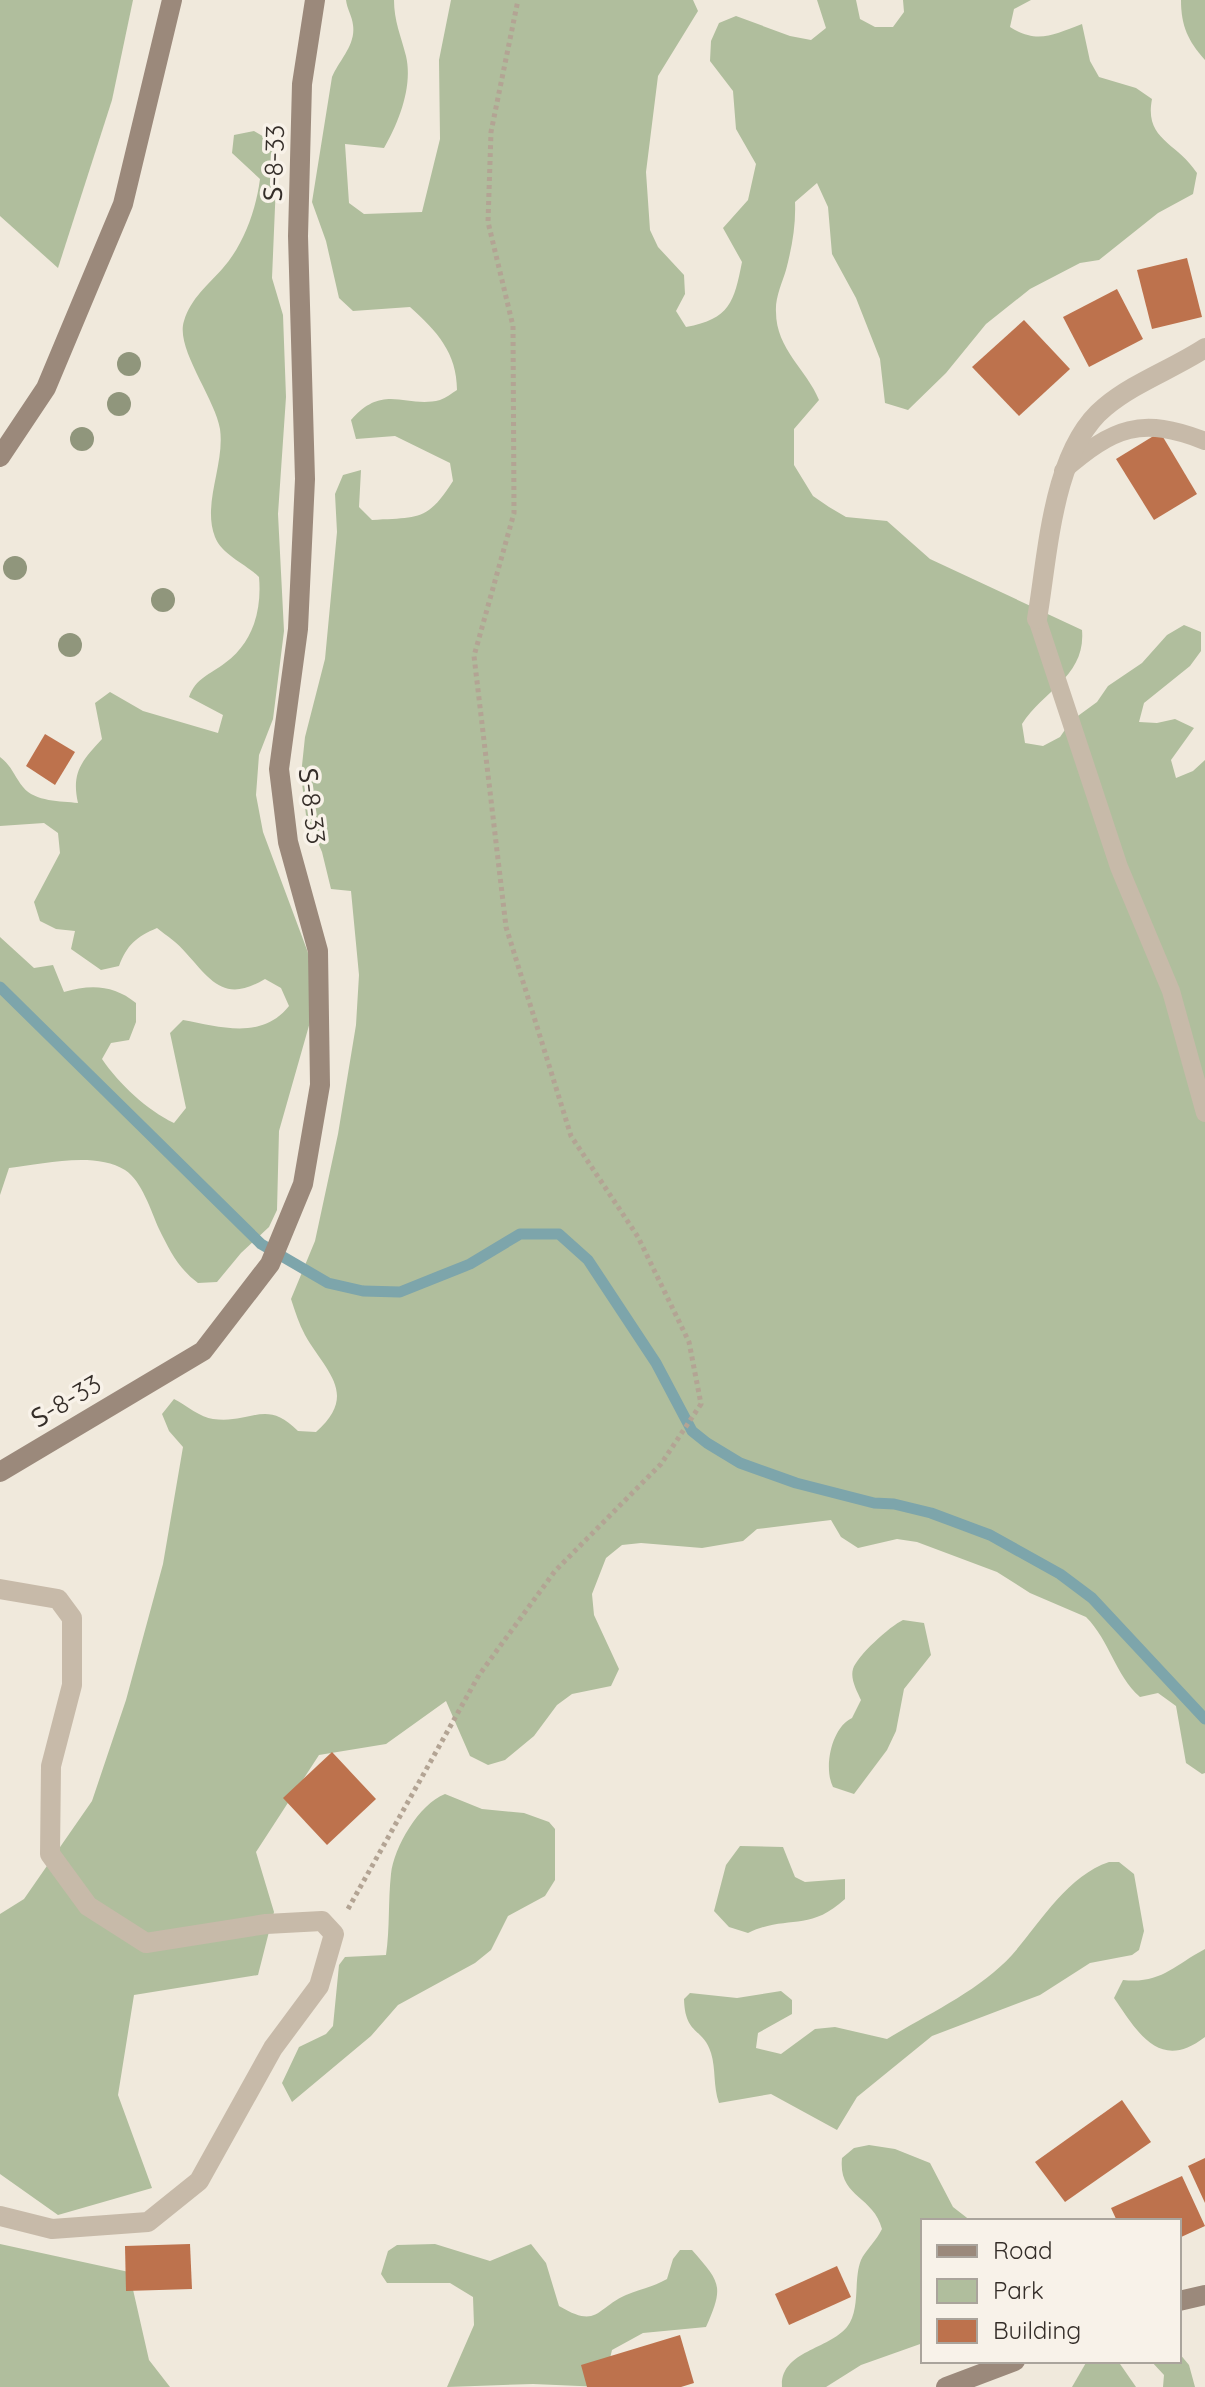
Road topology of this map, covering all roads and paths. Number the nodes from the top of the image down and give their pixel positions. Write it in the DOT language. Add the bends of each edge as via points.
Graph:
graph roads {
  1 [pos="172,0"];
  2 [pos="315,0"];
  3 [pos="518,0"];
  4 [pos="1205,348"];
  5 [pos="1205,441"];
  6 [pos="0,457"];
  7 [pos="1063,471"];
  8 [pos="1037,619"];
  9 [pos="1205,1113"];
  10 [pos="0,1472"];
  11 [pos="0,1589"];
  12 [pos="334,1934"];
  13 [pos="0,2216"];
  14 [pos="1205,2295"];
  15 [pos="1181,2301"];
  16 [pos="1010,2363"];
  17 [pos="946,2387"];
  1 -- 6 [label="street" via="123,204 46,388"];
  2 -- 10 [label="street, Տ-8-33 / Տ-8-33" via="302,84 298,236 305,479 301,569 279,769 288,842 318,951 320,1085 303,1184 270,1264 203,1351"];
  3 -- 12 [label="path" via="491,132 488,222 513,326 514,513 474,656 506,927 571,1136 644,1250 689,1342 701,1404 661,1464 555,1571 479,1675"];
  4 -- 7 [label="street" via="1103,408"];
  5 -- 7 [label="lane" via="1146,425 1107,438"];
  7 -- 8 [label="street"];
  8 -- 9 [label="lane" via="1119,867 1171,991"];
  11 -- 12 [label="street" via="58,1599 72,1618 72,1685 51,1766 50,1854 88,1906 146,1943 322,1921"];
  12 -- 13 [label="street" via="319,1986 273,2048 199,2181 148,2222 52,2229"];
  14 -- 15 [label="street"];
  16 -- 17 [label="street"];
}
